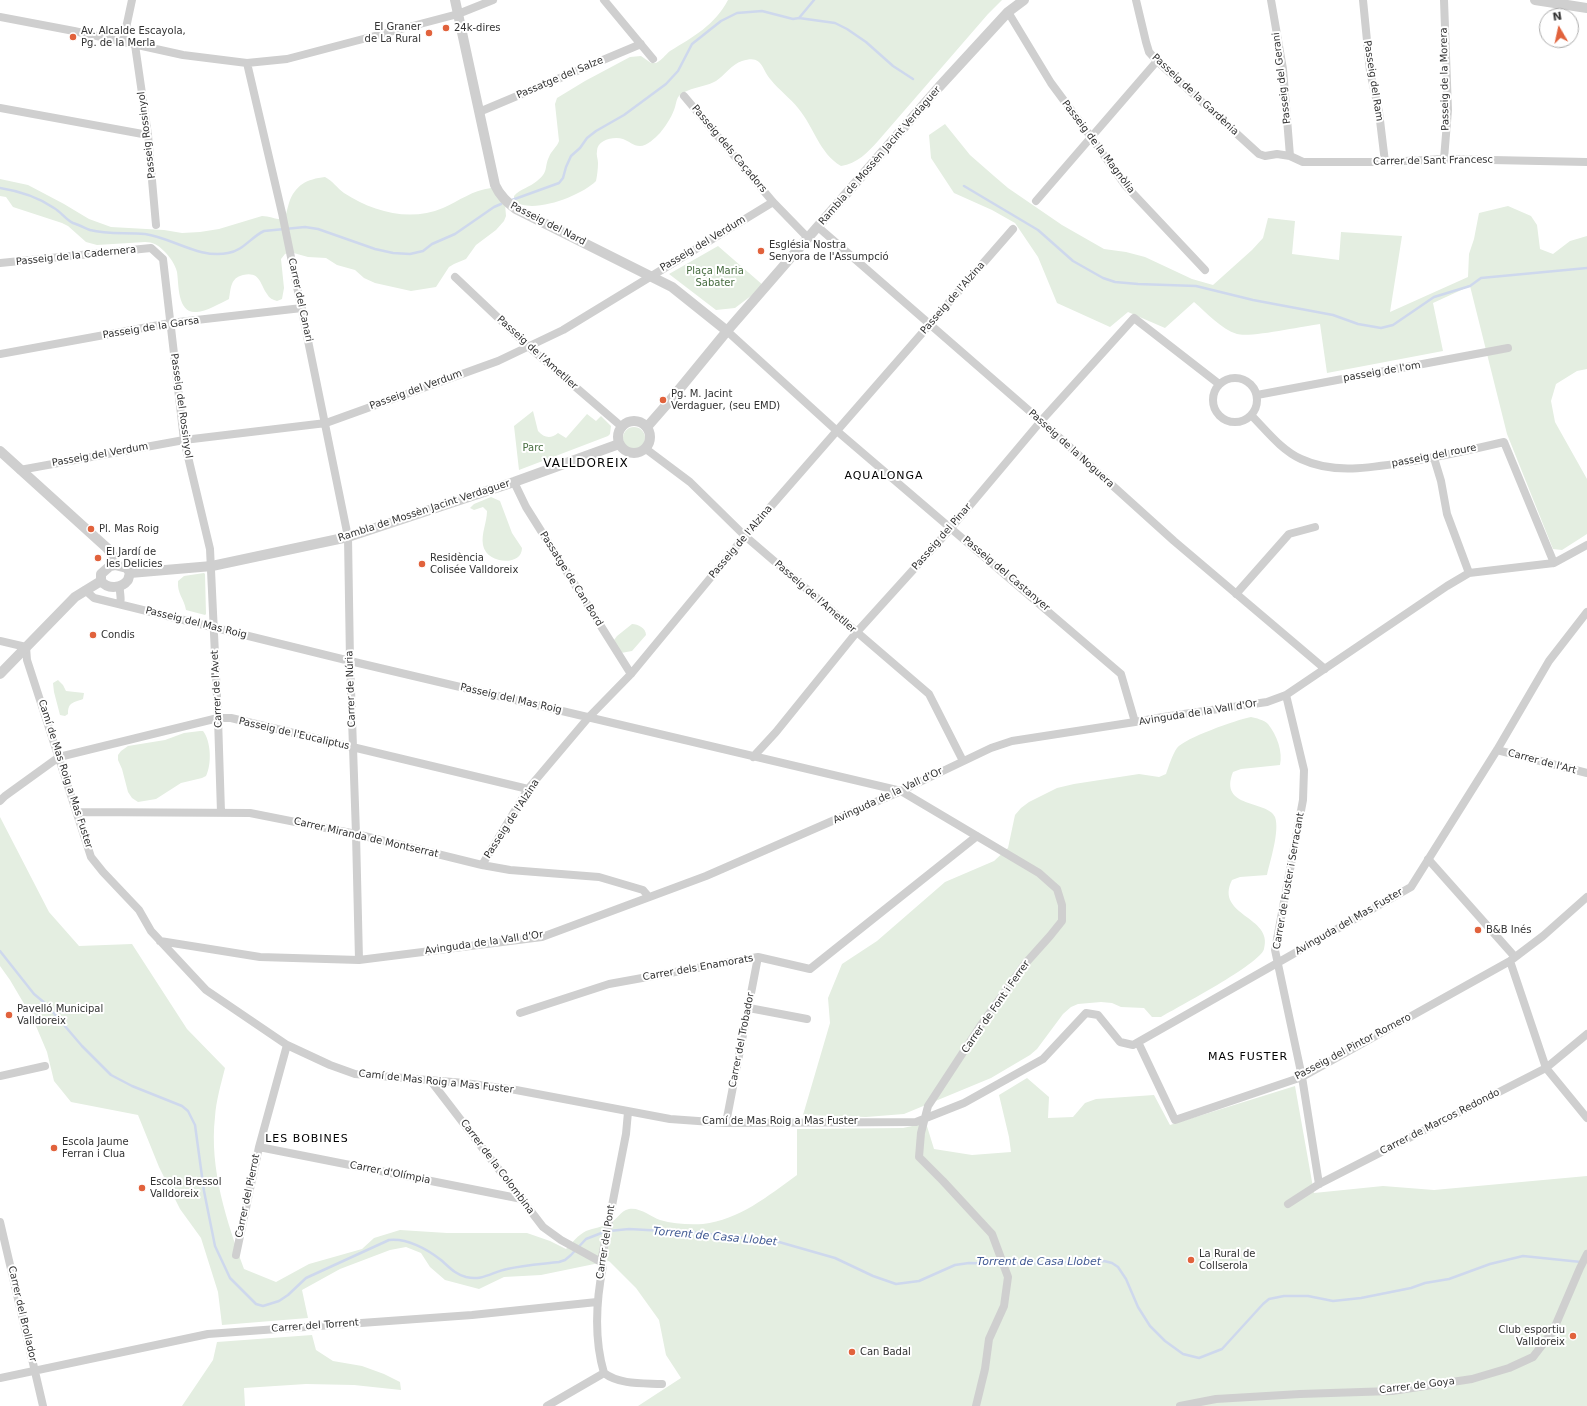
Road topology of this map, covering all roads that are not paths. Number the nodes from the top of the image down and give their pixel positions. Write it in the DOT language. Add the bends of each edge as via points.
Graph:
graph roads {
  1 [pos="132,0"];
  2 [pos="455,0"];
  3 [pos="493,0"];
  4 [pos="604,0"];
  5 [pos="1024,0"];
  6 [pos="1136,0"];
  7 [pos="1271,0"];
  8 [pos="1362,0"];
  9 [pos="1444,0"];
  10 [pos="1536,0"];
  11 [pos="1587,8"];
  12 [pos="1008,12"];
  13 [pos="458,14"];
  14 [pos="0,17"];
  15 [pos="123,42"];
  16 [pos="640,44"];
  17 [pos="135,45"];
  18 [pos="653,59"];
  19 [pos="1157,61"];
  20 [pos="247,63"];
  21 [pos="684,96"];
  22 [pos="0,108"];
  23 [pos="479,112"];
  24 [pos="148,135"];
  25 [pos="1091,137"];
  26 [pos="1290,156"];
  27 [pos="1444,158"];
  28 [pos="1385,162"];
  29 [pos="1587,162"];
  30 [pos="773,202"];
  31 [pos="1036,202"];
  32 [pos="156,225"];
  33 [pos="818,227"];
  34 [pos="1013,229"];
  35 [pos="808,238"];
  36 [pos="151,248"];
  37 [pos="0,263"];
  38 [pos="1205,270"];
  39 [pos="651,275"];
  40 [pos="455,277"];
  41 [pos="302,308"];
  42 [pos="170,323"];
  43 [pos="931,324"];
  44 [pos="727,331"];
  45 [pos="529,347"];
  46 [pos="1508,348"];
  47 [pos="0,354"];
  48 [pos="1220,384"];
  49 [pos="1257,395"];
  50 [pos="1251,414"];
  51 [pos="1040,421"];
  52 [pos="326,424"];
  53 [pos="622,427"];
  54 [pos="647,427"];
  55 [pos="837,431"];
  56 [pos="184,440"];
  57 [pos="619,444"];
  58 [pos="646,449"];
  59 [pos="0,451"];
  60 [pos="1434,458"];
  61 [pos="20,470"];
  62 [pos="514,482"];
  63 [pos="1315,527"];
  64 [pos="951,528"];
  65 [pos="745,536"];
  66 [pos="348,537"];
  67 [pos="1587,545"];
  68 [pos="1554,563"];
  69 [pos="115,565"];
  70 [pos="212,566"];
  71 [pos="130,573"];
  72 [pos="1469,573"];
  73 [pos="101,581"];
  74 [pos="120,586"];
  75 [pos="85,590"];
  76 [pos="1236,594"];
  77 [pos="120,604"];
  78 [pos="1587,612"];
  79 [pos="214,627"];
  80 [pos="856,633"];
  81 [pos="0,641"];
  82 [pos="26,647"];
  83 [pos="350,661"];
  84 [pos="1325,669"];
  85 [pos="0,674"];
  86 [pos="631,674"];
  87 [pos="1286,695"];
  88 [pos="218,718"];
  89 [pos="588,718"];
  90 [pos="1134,722"];
  91 [pos="353,748"];
  92 [pos="1497,750"];
  93 [pos="59,757"];
  94 [pos="753,757"];
  95 [pos="963,761"];
  96 [pos="1587,773"];
  97 [pos="528,789"];
  98 [pos="901,791"];
  99 [pos="0,801"];
  100 [pos="78,812"];
  101 [pos="220,812"];
  102 [pos="356,834"];
  103 [pos="978,836"];
  104 [pos="1428,859"];
  105 [pos="482,865"];
  106 [pos="649,897"];
  107 [pos="1587,897"];
  108 [pos="160,941"];
  109 [pos="758,957"];
  110 [pos="1512,959"];
  111 [pos="359,960"];
  112 [pos="1279,962"];
  113 [pos="748,1008"];
  114 [pos="520,1013"];
  115 [pos="807,1019"];
  116 [pos="1587,1034"];
  117 [pos="1138,1042"];
  118 [pos="287,1045"];
  119 [pos="45,1066"];
  120 [pos="1546,1068"];
  121 [pos="0,1076"];
  122 [pos="1302,1077"];
  123 [pos="431,1081"];
  124 [pos="628,1112"];
  125 [pos="924,1118"];
  126 [pos="1587,1118"];
  127 [pos="726,1123"];
  128 [pos="259,1147"];
  129 [pos="1319,1184"];
  130 [pos="522,1199"];
  131 [pos="1288,1204"];
  132 [pos="0,1222"];
  133 [pos="1587,1254"];
  134 [pos="236,1256"];
  135 [pos="601,1262"];
  136 [pos="597,1302"];
  137 [pos="36,1370"];
  138 [pos="604,1373"];
  139 [pos="0,1378"];
  140 [pos="662,1384"];
  141 [pos="43,1406"];
  142 [pos="547,1406"];
  143 [pos="976,1406"];
  144 [pos="1180,1406"];
  1 -- 15 [label="street"];
  2 -- 13 [label="street, Passeig del Nard"];
  3 -- 13 [label="street"];
  4 -- 16 [label="street"];
  5 -- 12 [label="street, Rambla de Mossèn Jacint Verdaguer"];
  6 -- 19 [label="street, Passeig de la Gardènia" via="1148,47"];
  7 -- 26 [label="street, Passeig del Gerani" via="1283,69"];
  8 -- 28 [label="street, Passeig del Ram" via="1370,71"];
  9 -- 27 [label="street, Passeig de la Morera" via="1448,110"];
  10 -- 11 [label="street"];
  12 -- 25 [label="street, Passeig de la Magnòlia" via="1051,83"];
  12 -- 33 [label="street, Rambla de Mossèn Jacint Verdaguer" via="939,87"];
  13 -- 20 [label="street" via="287,59"];
  13 -- 23 [label="street, Passeig del Nard"];
  14 -- 15 [label="street"];
  15 -- 17 [label="street"];
  16 -- 18 [label="street"];
  16 -- 23 [label="street, Passatge del Salze"];
  17 -- 20 [label="street" via="183,56"];
  17 -- 24 [label="street, Passeig Rossinyol"];
  19 -- 25 [label="street"];
  19 -- 26 [label="street, Passeig de la Gardènia" via="1259,154"];
  20 -- 41 [label="street, Carrer del Canari"];
  21 -- 30 [label="street, Passeig dels Caçadors"];
  22 -- 24 [label="street"];
  23 -- 39 [label="street, Passeig del Nard" via="496,185 507,203"];
  24 -- 32 [label="street, Passeig Rossinyol"];
  25 -- 31 [label="street"];
  25 -- 38 [label="street, Passeig de la Magnòlia" via="1125,185"];
  26 -- 28 [label="street, Carrer de Sant Francesc" via="1303,162"];
  27 -- 28 [label="street, Carrer de Sant Francesc"];
  27 -- 29 [label="street, Carrer de Sant Francesc"];
  30 -- 35 [label="street"];
  30 -- 39 [label="street, Passeig del Verdum"];
  33 -- 35 [label="street, Rambla de Mossèn Jacint Verdaguer"];
  33 -- 43 [label="street, Passeig de la Noguera"];
  34 -- 43 [label="street, Passeig de l'Alzina"];
  35 -- 44 [label="street, Rambla de Mossèn Jacint Verdaguer"];
  36 -- 37 [label="street, Passeig de la Cadernera"];
  36 -- 42 [label="street, Passeig del Rossinyol" via="163,259"];
  39 -- 44 [label="street, Passeig del Nard" via="672,287"];
  39 -- 45 [label="street, Passeig del Verdum" via="563,330"];
  40 -- 45 [label="street, Passeig de l'Ametller"];
  41 -- 42 [label="street, Passeig de la Garsa"];
  41 -- 52 [label="street, Carrer del Canari"];
  42 -- 47 [label="street, Passeig de la Garsa"];
  42 -- 56 [label="street, Passeig del Rossinyol"];
  43 -- 51 [label="street, Passeig de la Noguera"];
  43 -- 55 [label="street, Passeig de l'Alzina"];
  44 -- 54 [label="street, Rambla de Mossèn Jacint Verdaguer"];
  44 -- 55 [label="street, Passeig del Castanyer"];
  45 -- 52 [label="street, Passeig del Verdum" via="498,361"];
  45 -- 53 [label="street, Passeig de l'Ametller"];
  46 -- 49 [label="street, passeig de l'om"];
  48 -- 49 [label="street" via="1233,378 1243,379 1250,383"];
  48 -- 50 [label="street" via="1213,397 1220,416 1238,422"];
  48 -- 51 [label="street, Passeig del Pinar" via="1134,318"];
  49 -- 50 [label="street" via="1257,402"];
  50 -- 60 [label="street, passeig del roure" via="1287,450 1300,459 1326,467 1347,469"];
  51 -- 64 [label="street, Passeig del Pinar"];
  51 -- 76 [label="street, Passeig de la Noguera"];
  52 -- 56 [label="street, Passeig del Verdum"];
  52 -- 66 [label="street, Carrer del Canari"];
  53 -- 54 [label="street" via="625,423 634,421"];
  53 -- 57 [label="street" via="618,435"];
  54 -- 58 [label="street" via="651,436"];
  55 -- 64 [label="street, Passeig del Castanyer"];
  55 -- 65 [label="street, Passeig de l'Alzina"];
  56 -- 61 [label="street, Passeig del Verdum"];
  56 -- 70 [label="street, Passeig del Rossinyol"];
  57 -- 58 [label="street" via="631,453"];
  57 -- 62 [label="street, Rambla de Mossèn Jacint Verdaguer"];
  58 -- 65 [label="street, Passeig de l'Ametller" via="690,482"];
  59 -- 61 [label="street"];
  60 -- 68 [label="street, passeig del roure" via="1504,442"];
  60 -- 72 [label="street" via="1441,481 1446,514"];
  61 -- 69 [label="street" via="111,552"];
  62 -- 66 [label="street, Rambla de Mossèn Jacint Verdaguer"];
  62 -- 86 [label="street, Passatge de Can Bord" via="526,507"];
  63 -- 76 [label="street" via="1289,534"];
  64 -- 80 [label="street, Passeig del Pinar"];
  64 -- 90 [label="street, Passeig del Castanyer" via="1121,674"];
  65 -- 80 [label="street, Passeig de l'Ametller"];
  65 -- 86 [label="street, Passeig de l'Alzina"];
  66 -- 70 [label="street, Rambla de Mossèn Jacint Verdaguer"];
  66 -- 83 [label="street, Carrer de Núria"];
  67 -- 68 [label="street, Avinguda de la Vall d'Or"];
  68 -- 72 [label="street, Avinguda de la Vall d'Or"];
  69 -- 71 [label="street" via="127,568"];
  69 -- 73 [label="street" via="103,571"];
  70 -- 71 [label="street, Rambla de Mossèn Jacint Verdaguer"];
  70 -- 79 [label="street, Carrer de l'Avet"];
  71 -- 74 [label="street" via="128,580"];
  72 -- 84 [label="street, Avinguda de la Vall d'Or"];
  73 -- 74 [label="street" via="107,586"];
  73 -- 75 [label="street"];
  74 -- 77 [label="street"];
  75 -- 77 [label="street, Passeig del Mas Roig" via="94,598"];
  75 -- 82 [label="street"];
  76 -- 84 [label="street, Passeig de la Noguera"];
  77 -- 79 [label="street, Passeig del Mas Roig"];
  78 -- 92 [label="street, Avinguda del Mas Fuster" via="1549,660"];
  79 -- 83 [label="street, Passeig del Mas Roig"];
  79 -- 88 [label="street, Carrer de l'Avet"];
  80 -- 94 [label="street, Passeig del Pinar"];
  80 -- 95 [label="street, Passeig de l'Ametller" via="929,694"];
  81 -- 82 [label="street"];
  82 -- 85 [label="street"];
  82 -- 93 [label="street, Camí de Mas Roig a Mas Fuster" via="27,660"];
  83 -- 89 [label="street, Passeig del Mas Roig"];
  83 -- 91 [label="street, Carrer de Núria"];
  84 -- 87 [label="street, Avinguda de la Vall d'Or"];
  86 -- 89 [label="street, Passeig de l'Alzina"];
  87 -- 90 [label="street, Avinguda de la Vall d'Or" via="1267,702"];
  87 -- 112 [label="street, Carrer de Fuster i Serracant" via="1304,770 1303,800 1275,950"];
  88 -- 91 [label="street, Passeig de l'Eucaliptus" via="231,718"];
  88 -- 93 [label="street, Passeig de l'Eucaliptus"];
  88 -- 101 [label="street, Carrer de l'Avet"];
  89 -- 94 [label="street, Passeig del Mas Roig"];
  89 -- 97 [label="street, Passeig de l'Alzina"];
  90 -- 95 [label="street, Avinguda de la Vall d'Or" via="1012,742"];
  91 -- 97 [label="street, Passeig de l'Eucaliptus"];
  91 -- 102 [label="street, Carrer de Núria"];
  92 -- 96 [label="street, Carrer de l'Art"];
  92 -- 104 [label="street, Avinguda del Mas Fuster"];
  93 -- 99 [label="street"];
  93 -- 100 [label="street, Camí de Mas Roig a Mas Fuster"];
  94 -- 98 [label="street, Passeig del Mas Roig"];
  95 -- 98 [label="street, Avinguda de la Vall d'Or"];
  97 -- 105 [label="street, Passeig de l'Alzina"];
  98 -- 103 [label="street, Carrer de Font i Ferrer"];
  98 -- 106 [label="street, Avinguda de la Vall d'Or" via="706,876"];
  100 -- 101 [label="street, Carrer Miranda de Montserrat"];
  100 -- 108 [label="street, Camí de Mas Roig a Mas Fuster" via="91,857 139,910"];
  101 -- 102 [label="street, Carrer Miranda de Montserrat" via="250,813"];
  102 -- 105 [label="street, Carrer Miranda de Montserrat"];
  102 -- 111 [label="street, Carrer de Núria"];
  103 -- 109 [label="street, Carrer dels Enamorats" via="810,969"];
  103 -- 125 [label="street, Carrer de Font i Ferrer" via="1039,873 1057,889 1062,905 1062,921 1024,965 981,1025 928,1106"];
  104 -- 110 [label="street"];
  104 -- 112 [label="street, Avinguda del Mas Fuster" via="1411,887"];
  105 -- 106 [label="street, Carrer Miranda de Montserrat" via="510,870 599,877 643,890"];
  106 -- 111 [label="street, Avinguda de la Vall d'Or" via="542,937"];
  107 -- 110 [label="street, Passeig del Pintor Romero" via="1543,936"];
  108 -- 111 [label="street, Avinguda de la Vall d'Or" via="260,956"];
  108 -- 118 [label="street, Camí de Mas Roig a Mas Fuster" via="206,990"];
  109 -- 113 [label="street, Carrer del Trobador"];
  109 -- 114 [label="street, Carrer dels Enamorats" via="609,984"];
  110 -- 120 [label="street"];
  110 -- 122 [label="street, Passeig del Pintor Romero"];
  112 -- 117 [label="street, Avinguda del Mas Fuster"];
  112 -- 122 [label="street, Carrer de Fuster i Serracant"];
  113 -- 115 [label="street"];
  113 -- 127 [label="street, Carrer del Trobador"];
  116 -- 120 [label="street, Carrer de Marcos Redondo"];
  117 -- 122 [label="street, Passeig del Pintor Romero" via="1174,1120"];
  117 -- 125 [label="street, Camí de Mas Roig a Mas Fuster" via="1133,1045 1120,1042 1098,1015 1086,1013 1043,1059 964,1103"];
  118 -- 123 [label="street, Camí de Mas Roig a Mas Fuster" via="330,1066 355,1074"];
  118 -- 128 [label="street, Carrer del Pierrot"];
  119 -- 121 [label="street"];
  120 -- 126 [label="street"];
  120 -- 129 [label="street, Carrer de Marcos Redondo"];
  122 -- 129 [label="street, Carrer de Fuster i Serracant"];
  123 -- 124 [label="street, Camí de Mas Roig a Mas Fuster" via="516,1090"];
  123 -- 130 [label="street, Carrer de la Colombina"];
  124 -- 127 [label="street, Camí de Mas Roig a Mas Fuster" via="670,1119"];
  124 -- 135 [label="street, Carrer del Pont"];
  125 -- 127 [label="street, Camí de Mas Roig a Mas Fuster" via="916,1122"];
  125 -- 143 [label="street, Carrer de Font i Ferrer" via="919,1158 992,1234 1008,1277 1004,1306 989,1339"];
  128 -- 130 [label="street, Carrer d'Olímpia"];
  128 -- 134 [label="street, Carrer del Pierrot"];
  129 -- 131 [label="street, Carrer de Marcos Redondo"];
  130 -- 135 [label="street, Carrer de la Colombina" via="548,1232"];
  132 -- 137 [label="street, Carrer del Brollador"];
  133 -- 144 [label="street, Carrer de Goya" via="1554,1331 1533,1357 1509,1368 1472,1379 1392,1391 1216,1399"];
  135 -- 136 [label="street, Carrer del Pont" via="603,1266"];
  136 -- 137 [label="street, Carrer del Torrent" via="472,1315 208,1334"];
  136 -- 138 [label="street, Carrer del Pont"];
  137 -- 139 [label="street, Carrer del Torrent"];
  137 -- 141 [label="street, Carrer del Brollador"];
  138 -- 140 [label="street" via="628,1382"];
  138 -- 142 [label="street"];
}
